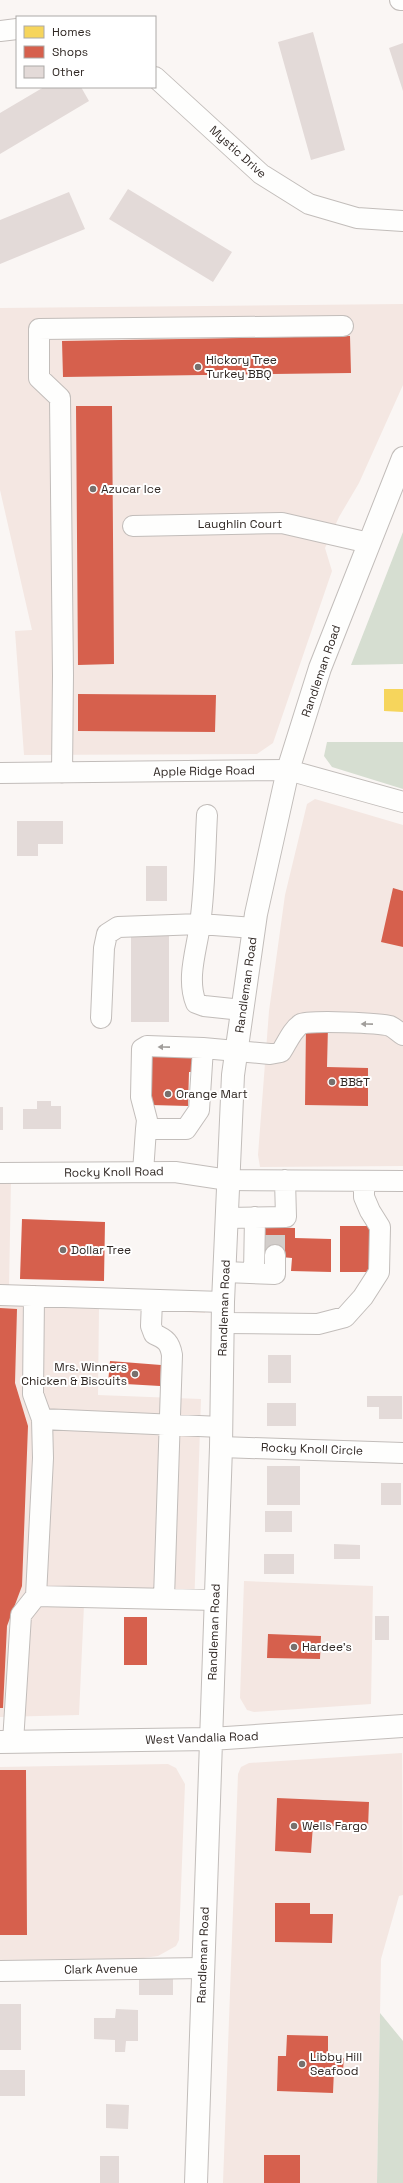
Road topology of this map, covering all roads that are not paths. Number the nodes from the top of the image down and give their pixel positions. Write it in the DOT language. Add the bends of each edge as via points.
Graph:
graph roads {
  1 [pos="400,0"];
  2 [pos="403,0"];
  3 [pos="16,29"];
  4 [pos="0,31"];
  5 [pos="156,78"];
  6 [pos="403,221"];
  7 [pos="343,326"];
  8 [pos="403,458"];
  9 [pos="133,526"];
  10 [pos="369,544"];
  11 [pos="288,770"];
  12 [pos="0,773"];
  13 [pos="62,773"];
  14 [pos="403,802"];
  15 [pos="207,815"];
  16 [pos="200,924"];
  17 [pos="254,928"];
  18 [pos="242,1010"];
  19 [pos="101,1018"];
  20 [pos="403,1035"];
  21 [pos="203,1048"];
  22 [pos="236,1052"];
  23 [pos="146,1129"];
  24 [pos="143,1172"];
  25 [pos="0,1173"];
  26 [pos="228,1180"];
  27 [pos="285,1180"];
  28 [pos="364,1181"];
  29 [pos="403,1181"];
  30 [pos="255,1217"];
  31 [pos="227,1218"];
  32 [pos="275,1255"];
  33 [pos="225,1272"];
  34 [pos="254,1273"];
  35 [pos="0,1295"];
  36 [pos="34,1296"];
  37 [pos="152,1300"];
  38 [pos="223,1313"];
  39 [pos="42,1419"];
  40 [pos="169,1425"];
  41 [pos="221,1437"];
  42 [pos="403,1453"];
  43 [pos="36,1596"];
  44 [pos="164,1598"];
  45 [pos="216,1600"];
  46 [pos="403,1726"];
  47 [pos="211,1739"];
  48 [pos="7,1742"];
  49 [pos="202,1968"];
  50 [pos="0,1971"];
  51 [pos="196,2183"];
  1 -- 2 [label="street"];
  3 -- 4 [label="street"];
  5 -- 6 [label="street, Mystic Drive" via="261,174 309,204 357,218"];
  7 -- 13 [label="street" via="39,329 39,378 60,398"];
  8 -- 10 [label="main road, Randleman Road"];
  9 -- 10 [label="street, Laughlin Court" via="282,523"];
  10 -- 11 [label="main road, Randleman Road" via="320,668"];
  11 -- 13 [label="street, Apple Ridge Road"];
  11 -- 14 [label="street, Apple Ridge Road"];
  11 -- 17 [label="main road, Randleman Road"];
  12 -- 13 [label="street, Apple Ridge Road"];
  15 -- 16 [label="street"];
  16 -- 17 [label="street"];
  16 -- 18 [label="street" via="195,949 192,994 196,1003"];
  16 -- 19 [label="street" via="118,927 107,934"];
  17 -- 18 [label="main road, Randleman Road"];
  18 -- 22 [label="main road, Randleman Road"];
  20 -- 22 [label="street, one-way" via="391,1026 380,1024 302,1023 295,1029 281,1052"];
  21 -- 22 [label="street"];
  21 -- 23 [label="street" via="199,1110 191,1124 186,1129"];
  21 -- 23 [label="street, one-way" via="147,1046 142,1049 141,1097"];
  22 -- 26 [label="main road, Randleman Road"];
  23 -- 24 [label="street"];
  24 -- 25 [label="street, Rocky Knoll Road"];
  24 -- 26 [label="street, Rocky Knoll Road" via="175,1172"];
  26 -- 27 [label="street"];
  26 -- 31 [label="main road, Randleman Road"];
  27 -- 28 [label="street"];
  27 -- 30 [label="street" via="286,1217 276,1222"];
  28 -- 29 [label="street"];
  28 -- 38 [label="street" via="364,1197 380,1227 380,1272 345,1317 318,1324"];
  30 -- 31 [label="street"];
  30 -- 34 [label="street"];
  31 -- 33 [label="main road, Randleman Road"];
  32 -- 34 [label="street" via="275,1274"];
  33 -- 34 [label="street"];
  33 -- 38 [label="main road, Randleman Road"];
  35 -- 36 [label="street"];
  36 -- 37 [label="street"];
  36 -- 39 [label="street" via="33,1394"];
  37 -- 38 [label="street"];
  37 -- 40 [label="street" via="151,1326 154,1334 164,1338 170,1345"];
  38 -- 41 [label="main road, Randleman Road"];
  39 -- 40 [label="street, Rocky Knoll Circle"];
  39 -- 43 [label="street" via="43,1458"];
  40 -- 41 [label="street, Rocky Knoll Circle"];
  40 -- 44 [label="street"];
  41 -- 42 [label="street, Rocky Knoll Circle"];
  41 -- 45 [label="main road, Randleman Road"];
  43 -- 44 [label="street"];
  43 -- 48 [label="street" via="21,1615"];
  44 -- 45 [label="street"];
  45 -- 47 [label="main road, Randleman Road"];
  46 -- 47 [label="main road, West Vandalia Road"];
  47 -- 48 [label="main road, West Vandalia Road"];
  47 -- 49 [label="main road, Randleman Road"];
  49 -- 50 [label="street, Clark Avenue"];
  49 -- 51 [label="main road, Randleman Road"];
}
